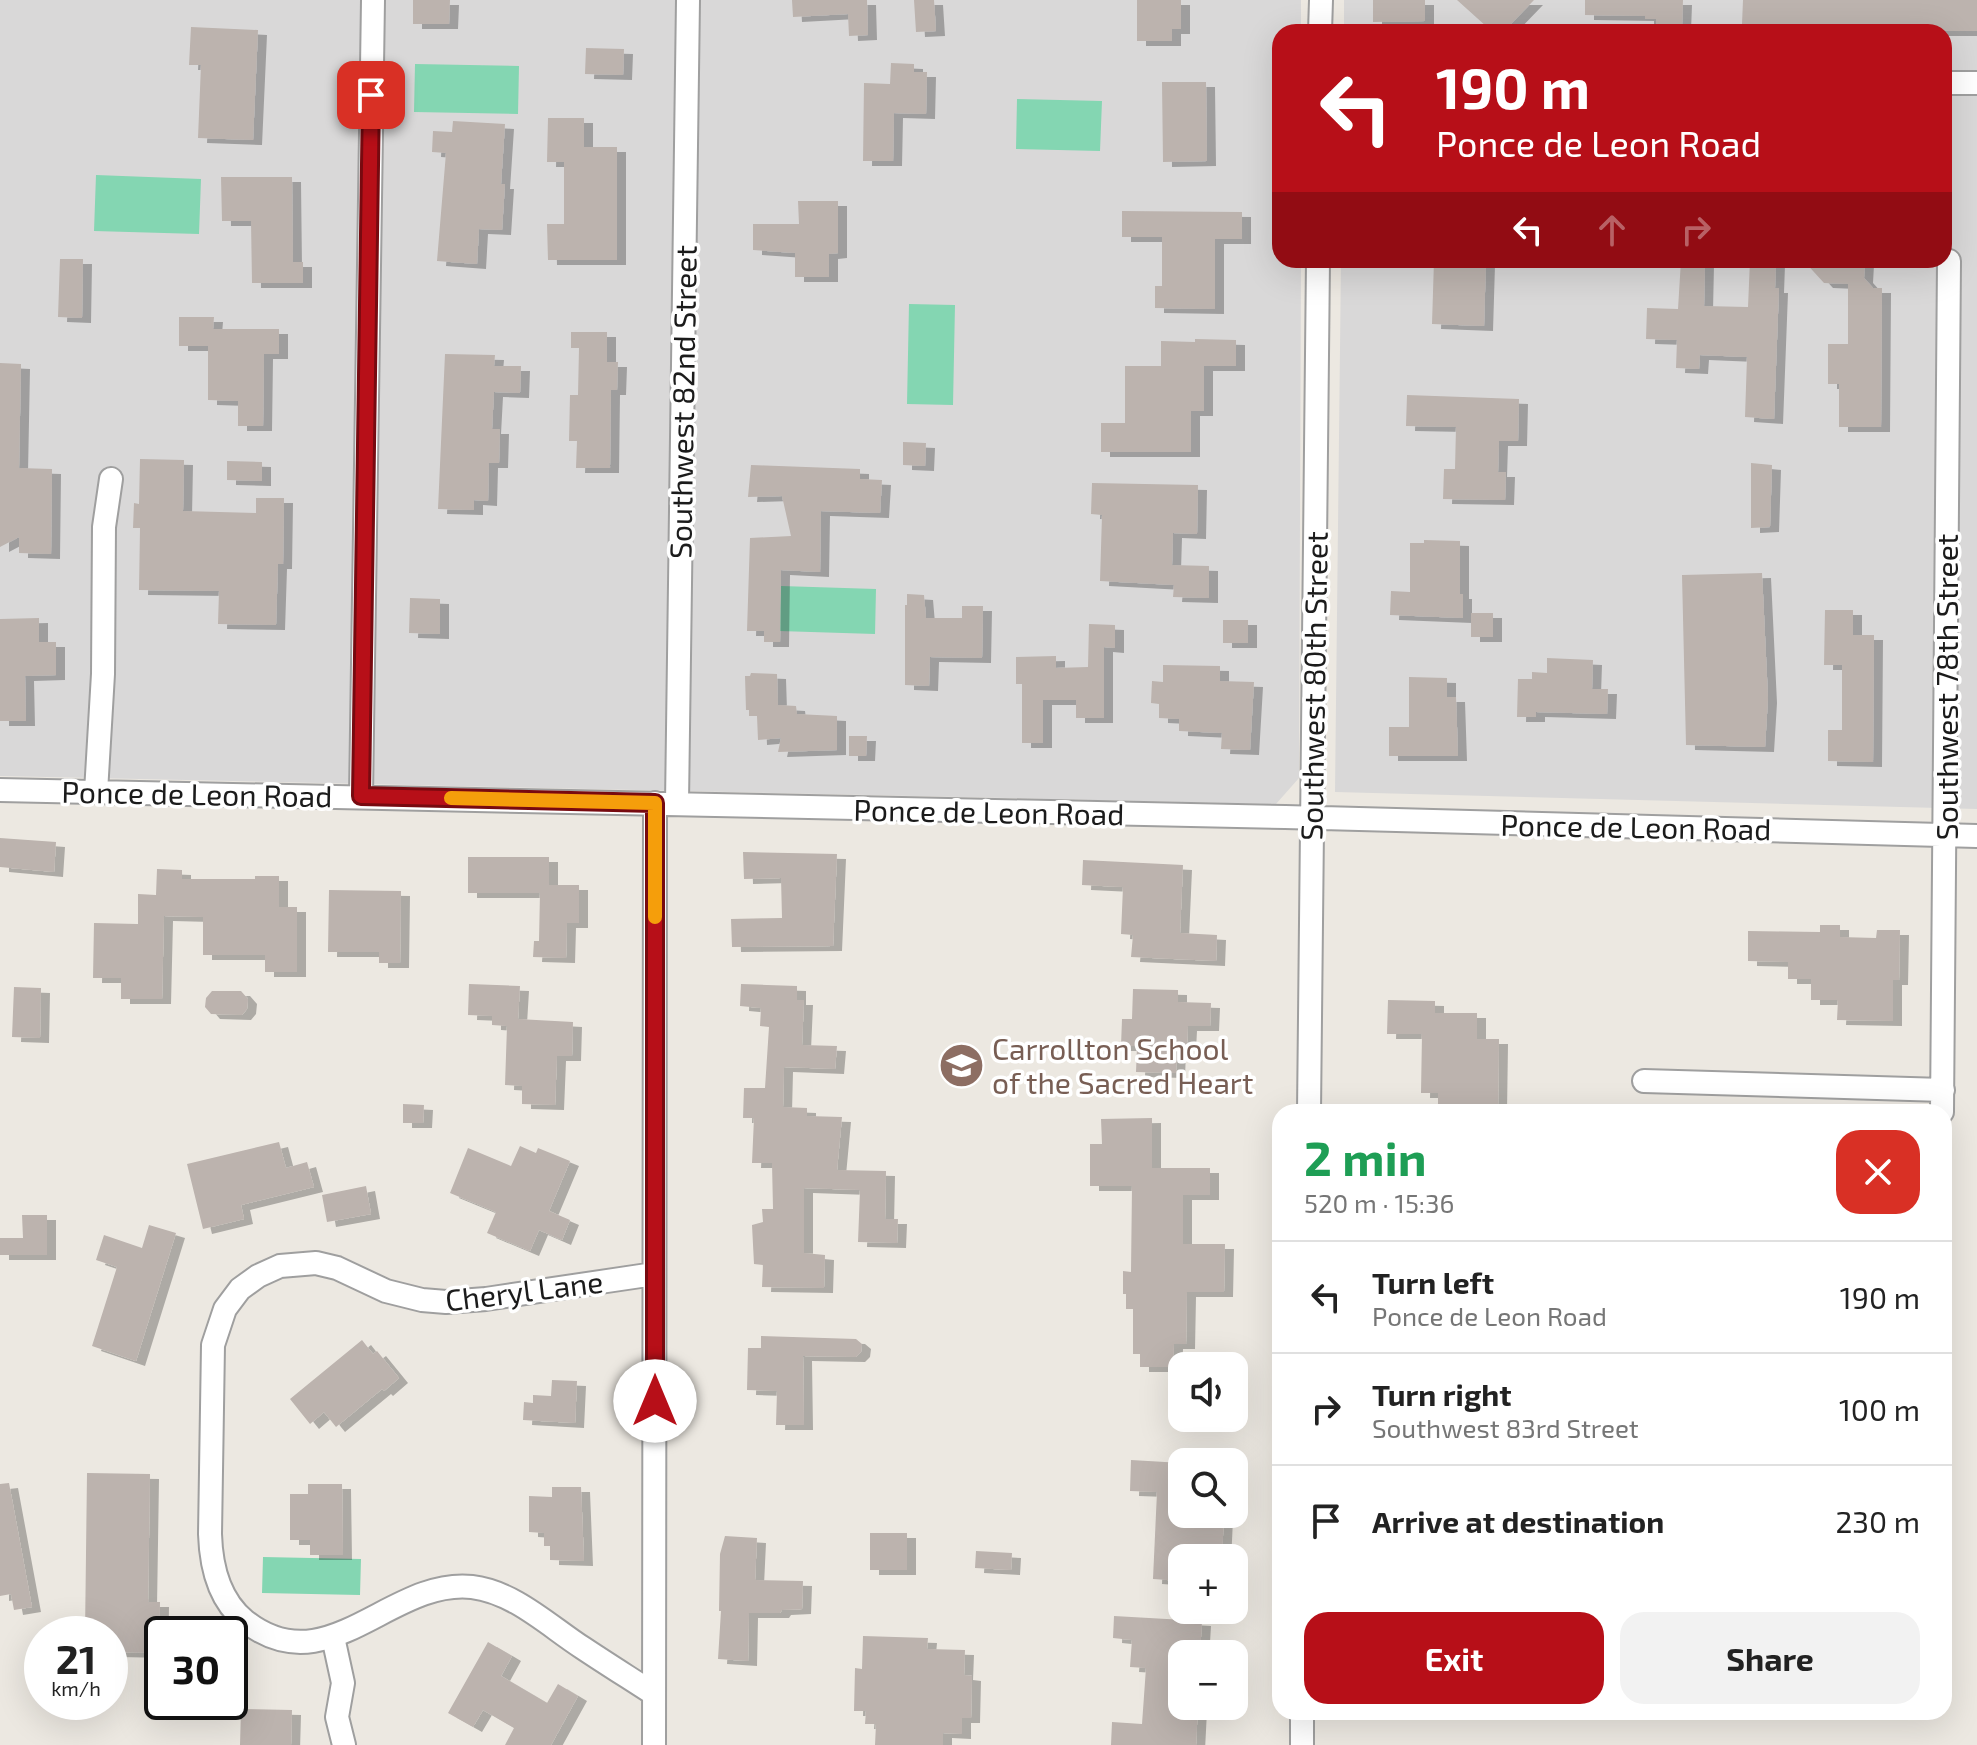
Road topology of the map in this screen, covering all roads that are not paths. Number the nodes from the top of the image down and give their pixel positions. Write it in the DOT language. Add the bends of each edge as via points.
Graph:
graph roads {
  1 [pos="373,0"];
  2 [pos="688,0"];
  3 [pos="1321,0"];
  4 [pos="1320,24"];
  5 [pos="1952,83"];
  6 [pos="1977,83"];
  7 [pos="1318,268"];
  8 [pos="1949,268"];
  9 [pos="111,479"];
  10 [pos="0,790"];
  11 [pos="96,792"];
  12 [pos="361,796"];
  13 [pos="666,803"];
  14 [pos="1312,818"];
  15 [pos="1945,835"];
  16 [pos="1977,836"];
  17 [pos="1644,1081"];
  18 [pos="1942,1101"];
  19 [pos="1309,1104"];
  20 [pos="654,1274"];
  21 [pos="333,1637"];
  22 [pos="654,1694"];
  23 [pos="1302,1720"];
  24 [pos="344,1745"];
  25 [pos="654,1745"];
  26 [pos="1302,1745"];
  1 -- 12 [label="street"];
  2 -- 13 [label="street, Southwest 82nd Street"];
  3 -- 4 [label="street"];
  5 -- 6 [label="street"];
  7 -- 14 [label="street, Southwest 80th Street"];
  8 -- 15 [label="street, Southwest 78th Street"];
  9 -- 11 [label="street" via="104,527"];
  10 -- 11 [label="street, Ponce de Leon Road"];
  11 -- 12 [label="street, Ponce de Leon Road"];
  12 -- 13 [label="street, Ponce de Leon Road"];
  13 -- 14 [label="street, Ponce de Leon Road"];
  13 -- 20 [label="street, Southwest 82nd Street"];
  14 -- 15 [label="street, Ponce de Leon Road"];
  14 -- 19 [label="street, Southwest 80th Street"];
  15 -- 16 [label="street, Ponce de Leon Road"];
  15 -- 18 [label="street, Southwest 78th Street"];
  17 -- 18 [label="street"];
  20 -- 21 [label="street, Cheryl Lane" via="446,1302 386,1291 325,1265 294,1264 268,1271 240,1289 225,1309 212,1359 210,1550 215,1575 245,1620 274,1636 305,1641"];
  20 -- 22 [label="street, Southwest 82nd Street"];
  21 -- 22 [label="street" via="421,1594 449,1587 480,1589 531,1612"];
  21 -- 24 [label="street" via="343,1683 337,1717"];
  22 -- 25 [label="street, Southwest 82nd Street"];
  23 -- 26 [label="street"];
}
